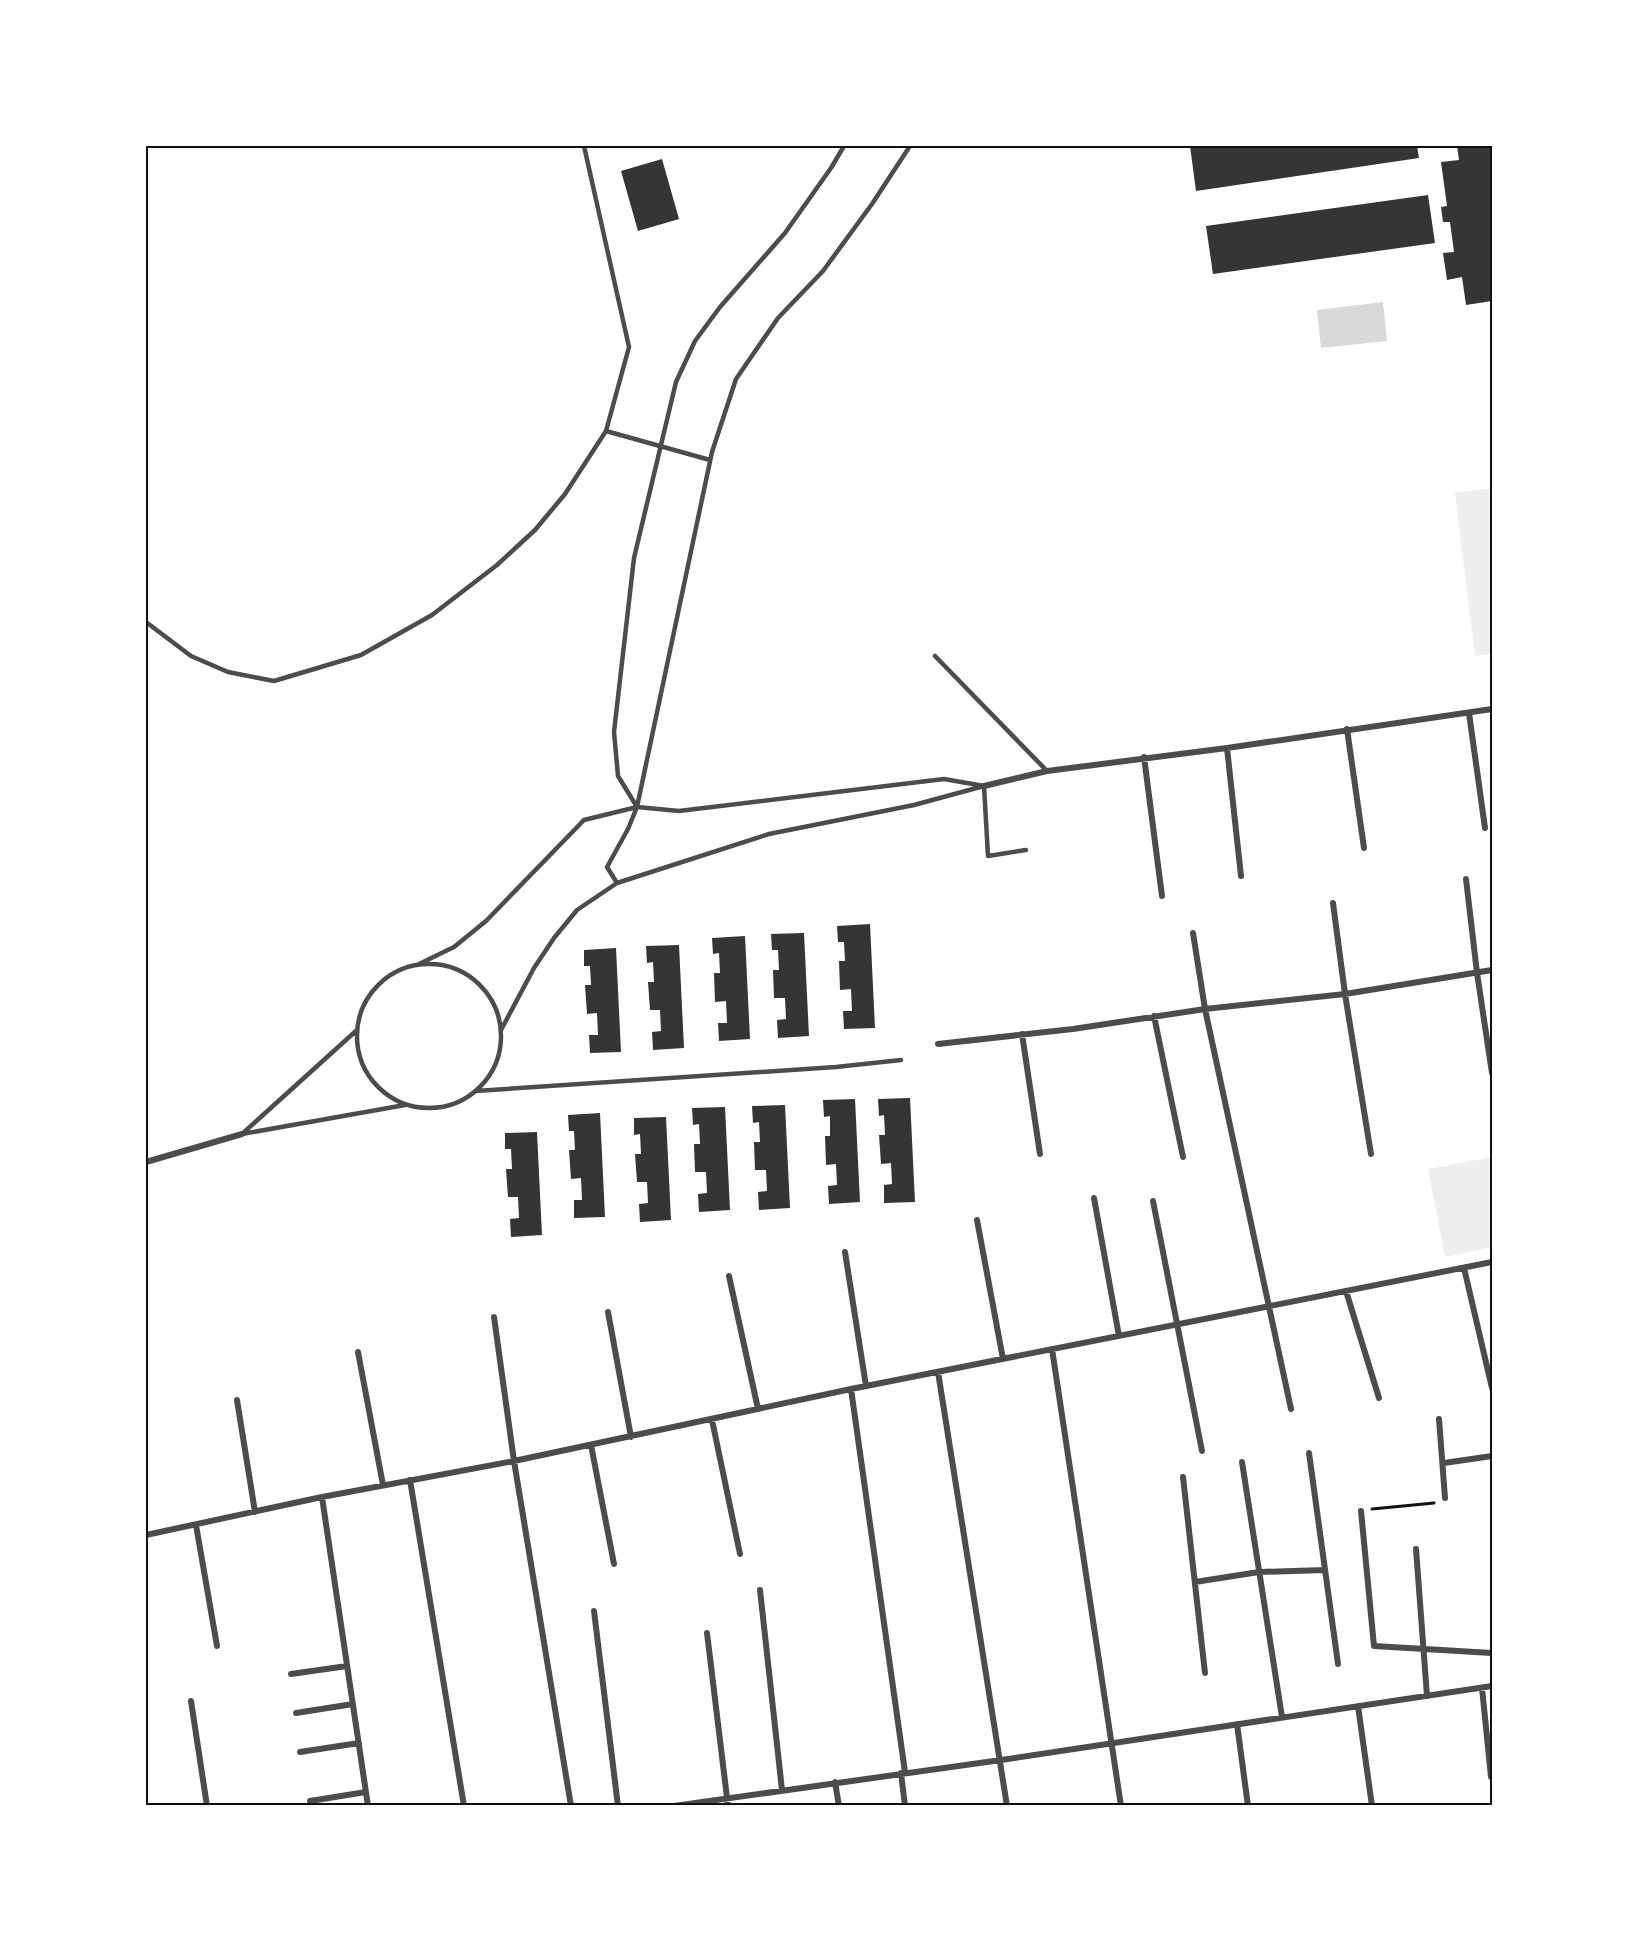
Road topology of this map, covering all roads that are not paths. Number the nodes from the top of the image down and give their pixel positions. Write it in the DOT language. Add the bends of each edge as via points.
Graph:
graph roads {
  1 [pos="584,146"];
  2 [pos="844,146"];
  3 [pos="910,146"];
  4 [pos="606,431"];
  5 [pos="660,446"];
  6 [pos="710,460"];
  7 [pos="146,622"];
  8 [pos="935,656"];
  9 [pos="1492,709"];
  10 [pos="1469,713"];
  11 [pos="1347,729"];
  12 [pos="1227,748"];
  13 [pos="1144,757"];
  14 [pos="1047,771"];
  15 [pos="984,786"];
  16 [pos="637,807"];
  17 [pos="1485,828"];
  18 [pos="1364,848"];
  19 [pos="1026,850"];
  20 [pos="1241,876"];
  21 [pos="1466,879"];
  22 [pos="617,883"];
  23 [pos="1162,896"];
  24 [pos="1332,903"];
  25 [pos="1193,933"];
  26 [pos="417,965"];
  27 [pos="1492,970"];
  28 [pos="1477,973"];
  29 [pos="1345,994"];
  30 [pos="1205,1010"];
  31 [pos="1154,1016"];
  32 [pos="357,1030"];
  33 [pos="501,1030"];
  34 [pos="1022,1034"];
  35 [pos="938,1044"];
  36 [pos="901,1060"];
  37 [pos="1492,1073"];
  38 [pos="476,1091"];
  39 [pos="405,1105"];
  40 [pos="242,1134"];
  41 [pos="1040,1154"];
  42 [pos="1371,1154"];
  43 [pos="1183,1157"];
  44 [pos="146,1162"];
  45 [pos="1094,1198"];
  46 [pos="1153,1201"];
  47 [pos="977,1220"];
  48 [pos="845,1252"];
  49 [pos="1492,1262"];
  50 [pos="1464,1268"];
  51 [pos="729,1276"];
  52 [pos="1346,1291"];
  53 [pos="1269,1306"];
  54 [pos="608,1312"];
  55 [pos="494,1317"];
  56 [pos="1178,1324"];
  57 [pos="1119,1336"];
  58 [pos="1052,1349"];
  59 [pos="358,1352"];
  60 [pos="1003,1359"];
  61 [pos="938,1372"];
  62 [pos="866,1386"];
  63 [pos="1492,1388"];
  64 [pos="851,1389"];
  65 [pos="1380,1398"];
  66 [pos="237,1400"];
  67 [pos="758,1409"];
  68 [pos="1291,1409"];
  69 [pos="1439,1419"];
  70 [pos="712,1420"];
  71 [pos="631,1437"];
  72 [pos="591,1445"];
  73 [pos="1202,1451"];
  74 [pos="1309,1453"];
  75 [pos="1492,1456"];
  76 [pos="514,1461"];
  77 [pos="1242,1462"];
  78 [pos="1444,1463"];
  79 [pos="1183,1477"];
  80 [pos="410,1480"];
  81 [pos="383,1485"];
  82 [pos="321,1497"];
  83 [pos="1445,1498"];
  84 [pos="1361,1511"];
  85 [pos="255,1512"];
  86 [pos="196,1525"];
  87 [pos="146,1536"];
  88 [pos="1416,1550"];
  89 [pos="740,1554"];
  90 [pos="614,1564"];
  91 [pos="1325,1570"];
  92 [pos="1259,1572"];
  93 [pos="1195,1582"];
  94 [pos="760,1590"];
  95 [pos="594,1611"];
  96 [pos="707,1633"];
  97 [pos="217,1646"];
  98 [pos="1423,1648"];
  99 [pos="1492,1653"];
  100 [pos="1338,1664"];
  101 [pos="347,1666"];
  102 [pos="1205,1673"];
  103 [pos="291,1674"];
  104 [pos="1492,1686"];
  105 [pos="1482,1688"];
  106 [pos="1427,1696"];
  107 [pos="191,1701"];
  108 [pos="353,1704"];
  109 [pos="1358,1706"];
  110 [pos="296,1713"];
  111 [pos="1282,1717"];
  112 [pos="1237,1724"];
  113 [pos="359,1743"];
  114 [pos="1113,1743"];
  115 [pos="300,1752"];
  116 [pos="1001,1760"];
  117 [pos="903,1772"];
  118 [pos="1491,1777"];
  119 [pos="835,1782"];
  120 [pos="782,1790"];
  121 [pos="366,1792"];
  122 [pos="727,1798"];
  123 [pos="310,1801"];
  124 [pos="207,1806"];
  125 [pos="368,1806"];
  126 [pos="464,1806"];
  127 [pos="571,1806"];
  128 [pos="618,1806"];
  129 [pos="674,1806"];
  130 [pos="728,1806"];
  131 [pos="839,1806"];
  132 [pos="905,1806"];
  133 [pos="1007,1806"];
  134 [pos="1121,1806"];
  135 [pos="1248,1806"];
  136 [pos="1372,1806"];
  1 -- 4 [label="lane" via="629,347"];
  2 -- 5 [label="lane" via="785,233 695,341 676,382"];
  3 -- 6 [label="lane" via="823,271 778,318 736,379"];
  4 -- 5 [label="lane"];
  4 -- 7 [label="lane" via="565,494 535,530 497,565 432,615 361,655 274,681 228,672 191,656"];
  5 -- 6 [label="lane"];
  5 -- 16 [label="lane" via="634,558 614,732 618,776"];
  6 -- 16 [label="lane"];
  8 -- 14 [label="lane"];
  9 -- 10 [label="street"];
  10 -- 11 [label="street"];
  10 -- 17 [label="street"];
  11 -- 12 [label="street"];
  11 -- 18 [label="street"];
  12 -- 13 [label="street"];
  12 -- 20 [label="street"];
  13 -- 14 [label="street"];
  13 -- 23 [label="street"];
  14 -- 15 [label="street"];
  15 -- 16 [label="lane" via="944,779 679,811"];
  15 -- 19 [label="lane" via="988,856"];
  15 -- 22 [label="lane" via="915,805 769,834"];
  16 -- 22 [label="lane" via="607,867"];
  16 -- 26 [label="lane" via="584,820 486,921 454,947"];
  21 -- 28 [label="street"];
  22 -- 33 [label="lane" via="577,910 554,938"];
  24 -- 29 [label="street"];
  25 -- 30 [label="street"];
  26 -- 32 [label="lane" via="395,972 376,987 363,1007"];
  26 -- 33 [label="lane" via="441,965 463,973 482,987 495,1007"];
  27 -- 28 [label="street"];
  28 -- 29 [label="street"];
  28 -- 37 [label="street"];
  29 -- 30 [label="street"];
  29 -- 42 [label="street"];
  30 -- 31 [label="street"];
  30 -- 53 [label="street"];
  31 -- 34 [label="street"];
  31 -- 43 [label="street"];
  32 -- 39 [label="lane" via="359,1054 368,1076 384,1094"];
  32 -- 40 [label="lane"];
  33 -- 38 [label="lane" via="499,1053 490,1074"];
  34 -- 35 [label="street"];
  34 -- 41 [label="street"];
  36 -- 38 [label="lane"];
  38 -- 39 [label="lane" via="454,1104 430,1109"];
  39 -- 40 [label="lane"];
  40 -- 44 [label="street"];
  45 -- 57 [label="street"];
  46 -- 56 [label="street"];
  47 -- 60 [label="street"];
  48 -- 62 [label="street"];
  49 -- 50 [label="street"];
  50 -- 52 [label="street"];
  50 -- 63 [label="street"];
  51 -- 67 [label="street"];
  52 -- 53 [label="street"];
  52 -- 65 [label="street"];
  53 -- 56 [label="street"];
  53 -- 68 [label="street"];
  54 -- 71 [label="street"];
  55 -- 76 [label="street"];
  56 -- 57 [label="street"];
  56 -- 73 [label="street"];
  57 -- 58 [label="street"];
  58 -- 60 [label="street"];
  58 -- 114 [label="street"];
  59 -- 81 [label="street"];
  60 -- 61 [label="street"];
  61 -- 62 [label="street"];
  61 -- 116 [label="street"];
  62 -- 64 [label="street"];
  64 -- 67 [label="street"];
  64 -- 117 [label="street"];
  66 -- 85 [label="street"];
  67 -- 70 [label="street"];
  69 -- 78 [label="street"];
  70 -- 71 [label="street"];
  70 -- 89 [label="street"];
  71 -- 72 [label="street"];
  72 -- 76 [label="street"];
  72 -- 90 [label="street"];
  74 -- 91 [label="street"];
  75 -- 78 [label="street"];
  76 -- 80 [label="street"];
  76 -- 127 [label="street"];
  77 -- 92 [label="street"];
  78 -- 83 [label="street"];
  79 -- 93 [label="street"];
  80 -- 81 [label="street"];
  80 -- 126 [label="street"];
  81 -- 82 [label="street"];
  82 -- 85 [label="street"];
  82 -- 101 [label="street"];
  84 -- 98 [label="street" via="1374,1646"];
  85 -- 86 [label="street"];
  86 -- 87 [label="street"];
  86 -- 97 [label="street"];
  88 -- 98 [label="street"];
  91 -- 92 [label="street"];
  91 -- 100 [label="street"];
  92 -- 93 [label="street"];
  92 -- 111 [label="street"];
  93 -- 102 [label="street"];
  94 -- 120 [label="street"];
  95 -- 128 [label="street"];
  96 -- 122 [label="street"];
  98 -- 99 [label="street"];
  98 -- 106 [label="street"];
  101 -- 103 [label="street"];
  101 -- 108 [label="street"];
  104 -- 105 [label="street"];
  105 -- 106 [label="street"];
  105 -- 118 [label="street"];
  106 -- 109 [label="street"];
  107 -- 124 [label="street"];
  108 -- 110 [label="street"];
  108 -- 113 [label="street"];
  109 -- 111 [label="street"];
  109 -- 136 [label="street"];
  111 -- 112 [label="street"];
  112 -- 114 [label="street"];
  112 -- 135 [label="street"];
  113 -- 115 [label="street"];
  113 -- 121 [label="street"];
  114 -- 116 [label="street"];
  114 -- 134 [label="street"];
  116 -- 117 [label="street"];
  116 -- 133 [label="street"];
  117 -- 119 [label="street"];
  117 -- 132 [label="street"];
  119 -- 120 [label="street"];
  119 -- 131 [label="street"];
  120 -- 122 [label="street"];
  121 -- 123 [label="street"];
  121 -- 125 [label="street"];
  122 -- 129 [label="street"];
  122 -- 130 [label="street"];
}
